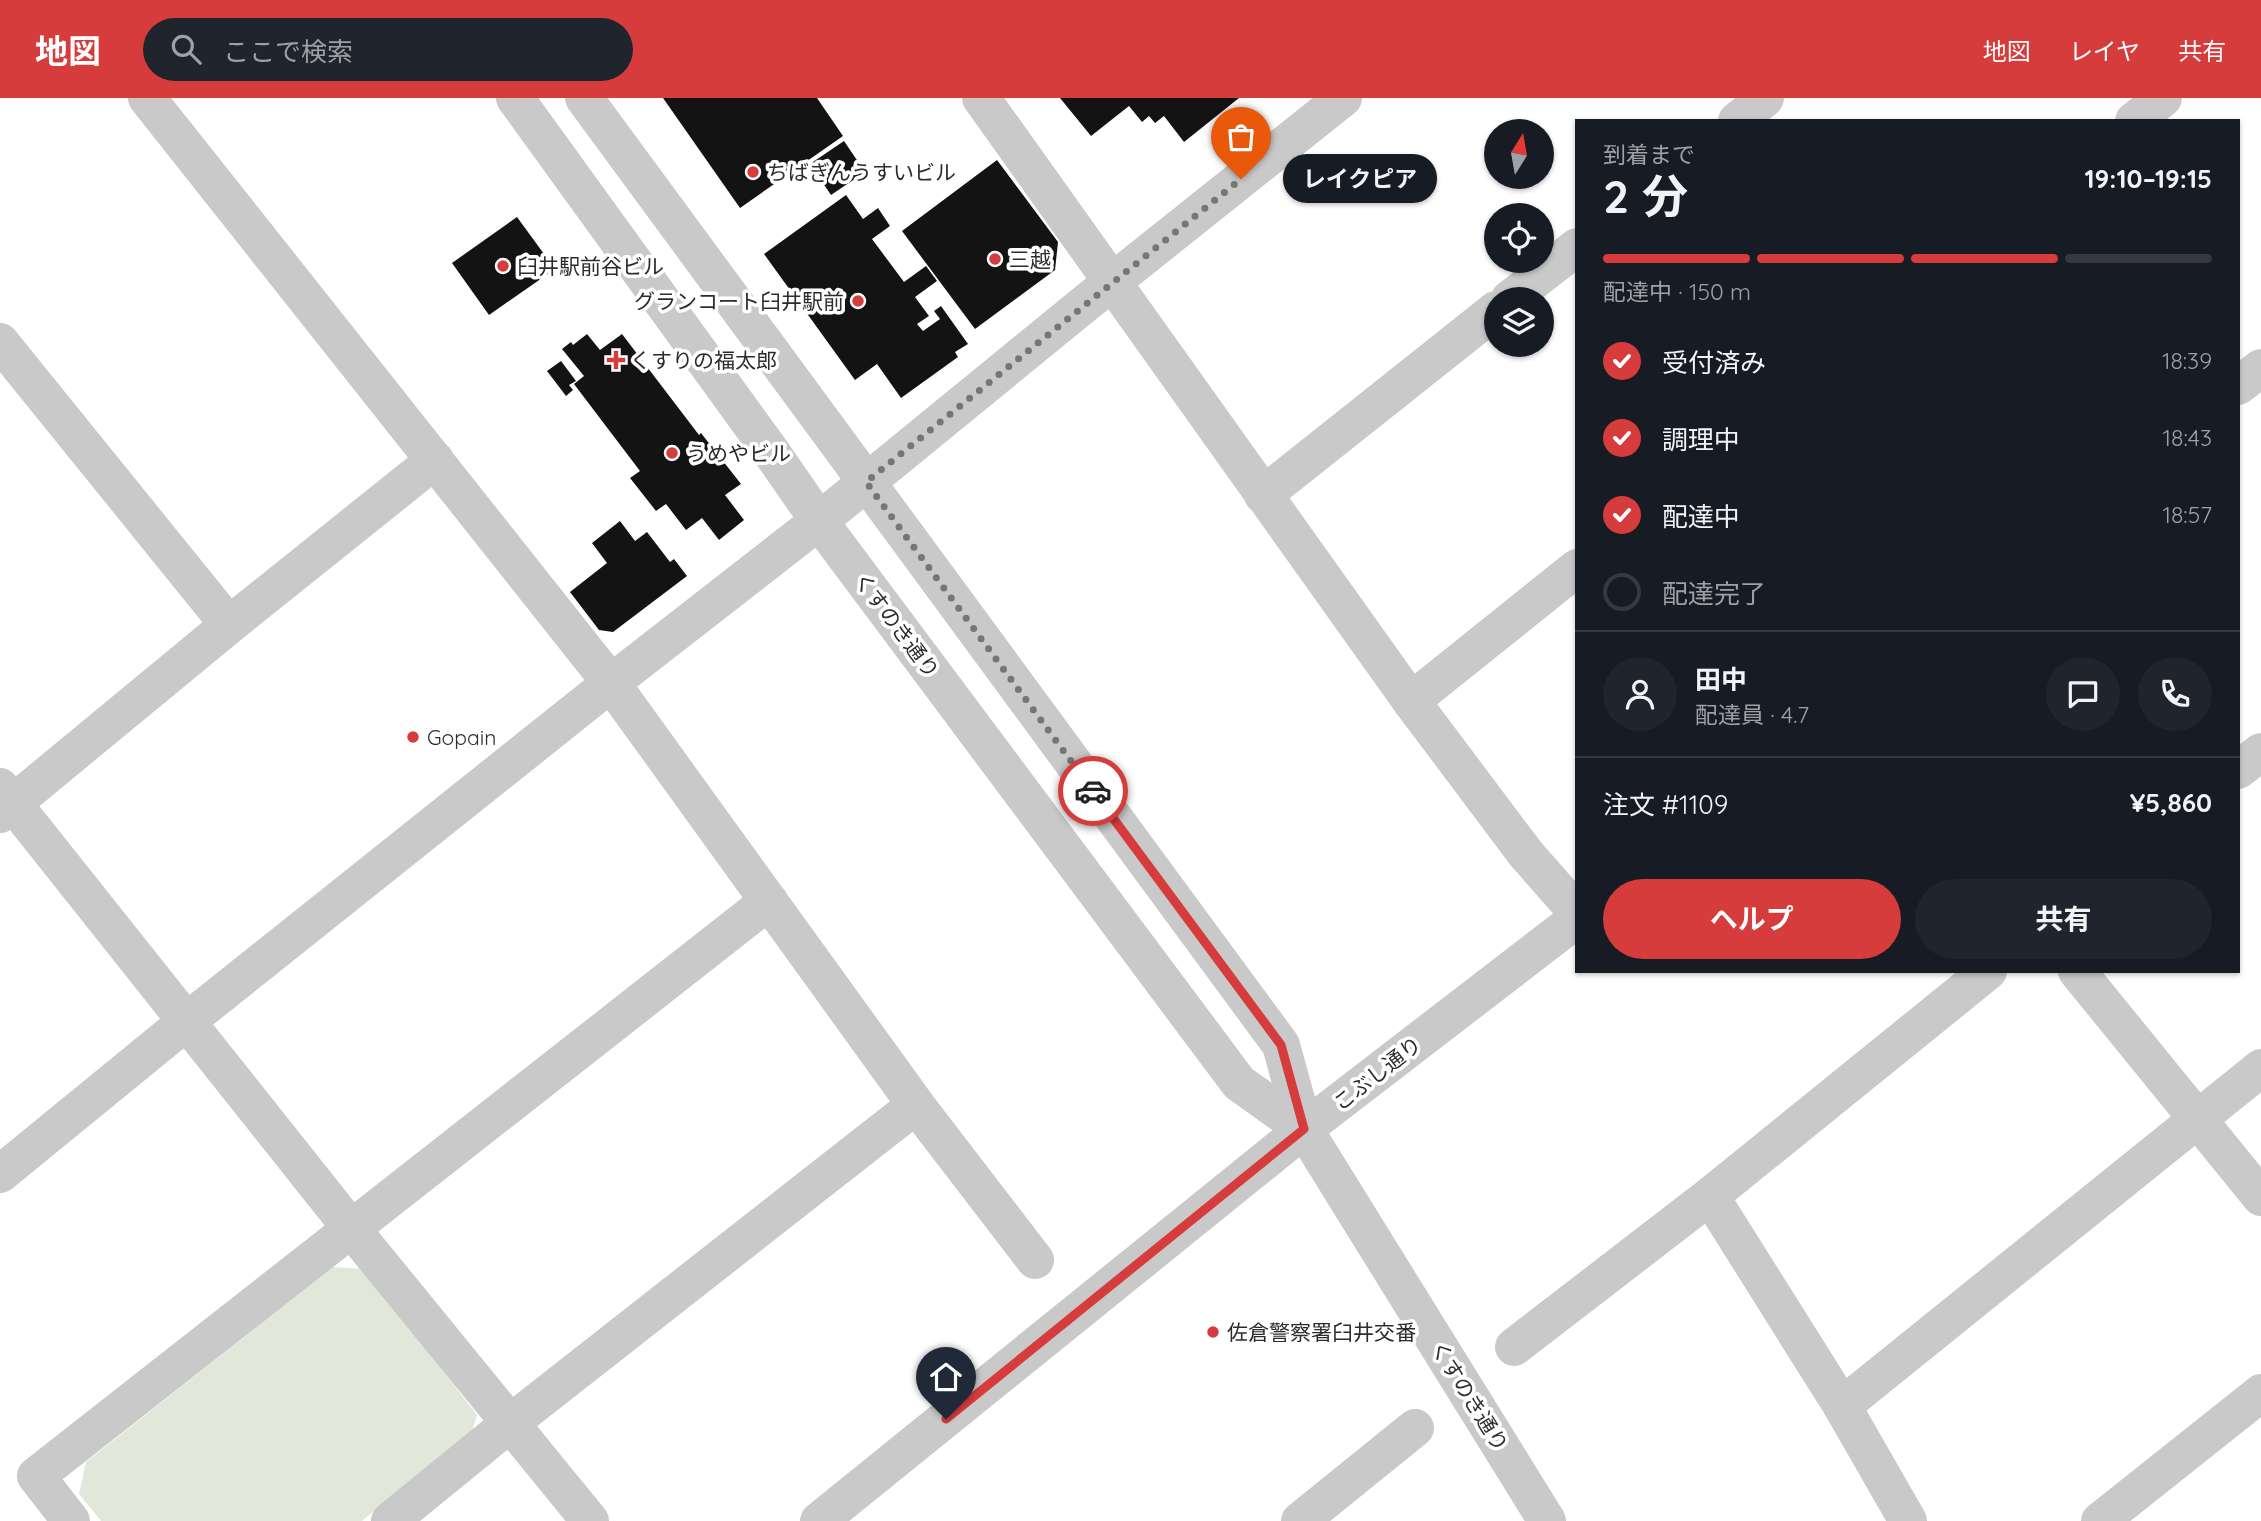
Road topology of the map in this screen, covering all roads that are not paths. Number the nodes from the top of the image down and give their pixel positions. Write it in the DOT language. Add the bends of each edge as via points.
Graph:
graph roads {
  1 [pos="147,98"];
  2 [pos="514,98"];
  3 [pos="584,98"];
  4 [pos="981,98"];
  5 [pos="1343,98"];
  6 [pos="1765,98"];
  7 [pos="2163,98"];
  8 [pos="1739,119"];
  9 [pos="2137,119"];
  10 [pos="1575,249"];
  11 [pos="1113,282"];
  12 [pos="1525,287"];
  13 [pos="1484,320"];
  14 [pos="0,342"];
  15 [pos="2261,368"];
  16 [pos="2240,384"];
  17 [pos="435,460"];
  18 [pos="866,482"];
  19 [pos="1263,495"];
  20 [pos="819,521"];
  21 [pos="1575,570"];
  22 [pos="229,625"];
  23 [pos="611,682"];
  24 [pos="1411,701"];
  25 [pos="2261,752"];
  26 [pos="2240,768"];
  27 [pos="4,802"];
  28 [pos="769,901"];
  29 [pos="1575,910"];
  30 [pos="1575,921"];
  31 [pos="1986,973"];
  32 [pos="2079,973"];
  33 [pos="186,1022"];
  34 [pos="2261,1068"];
  35 [pos="916,1105"];
  36 [pos="2196,1120"];
  37 [pos="1304,1129"];
  38 [pos="0,1174"];
  39 [pos="1710,1196"];
  40 [pos="2261,1197"];
  41 [pos="351,1227"];
  42 [pos="1035,1259"];
  43 [pos="1514,1347"];
  44 [pos="2261,1393"];
  45 [pos="1842,1406"];
  46 [pos="509,1424"];
  47 [pos="1415,1428"];
  48 [pos="71,1521"];
  49 [pos="390,1521"];
  50 [pos="590,1521"];
  51 [pos="820,1521"];
  52 [pos="1300,1521"];
  53 [pos="1547,1521"];
  54 [pos="1908,1521"];
  55 [pos="2100,1521"];
  1 -- 17 [label="street"];
  2 -- 20 [label="street, くすのき通り"];
  3 -- 18 [label="street, くすのき通り"];
  4 -- 11 [label="street"];
  5 -- 11 [label="street"];
  6 -- 8 [label="street"];
  7 -- 9 [label="street"];
  10 -- 12 [label="street"];
  11 -- 18 [label="street"];
  11 -- 19 [label="street"];
  13 -- 19 [label="street"];
  14 -- 22 [label="street"];
  15 -- 16 [label="street"];
  17 -- 22 [label="street"];
  17 -- 23 [label="street"];
  18 -- 20 [label="street"];
  18 -- 37 [label="street, くすのき通り" via="1281,1045"];
  19 -- 24 [label="street"];
  20 -- 23 [label="street"];
  20 -- 37 [label="street, くすのき通り" via="1239,1083"];
  21 -- 24 [label="street"];
  22 -- 27 [label="street"];
  23 -- 28 [label="street"];
  23 -- 33 [label="street"];
  24 -- 29 [label="street" via="1526,854"];
  25 -- 26 [label="street"];
  27 -- 33 [label="street"];
  28 -- 35 [label="street"];
  28 -- 41 [label="street"];
  30 -- 37 [label="street, こぶし通り"];
  31 -- 39 [label="street"];
  32 -- 36 [label="street"];
  33 -- 38 [label="street"];
  33 -- 41 [label="street"];
  34 -- 36 [label="street"];
  35 -- 42 [label="street"];
  35 -- 46 [label="street"];
  36 -- 40 [label="street"];
  36 -- 45 [label="street"];
  37 -- 51 [label="street, こぶし通り"];
  37 -- 53 [label="street, くすのき通り"];
  39 -- 43 [label="street"];
  39 -- 45 [label="street"];
  41 -- 46 [label="street"];
  41 -- 48 [label="street" via="36,1476"];
  44 -- 55 [label="street"];
  45 -- 54 [label="street"];
  46 -- 49 [label="street"];
  46 -- 50 [label="street"];
  47 -- 52 [label="street"];
}
